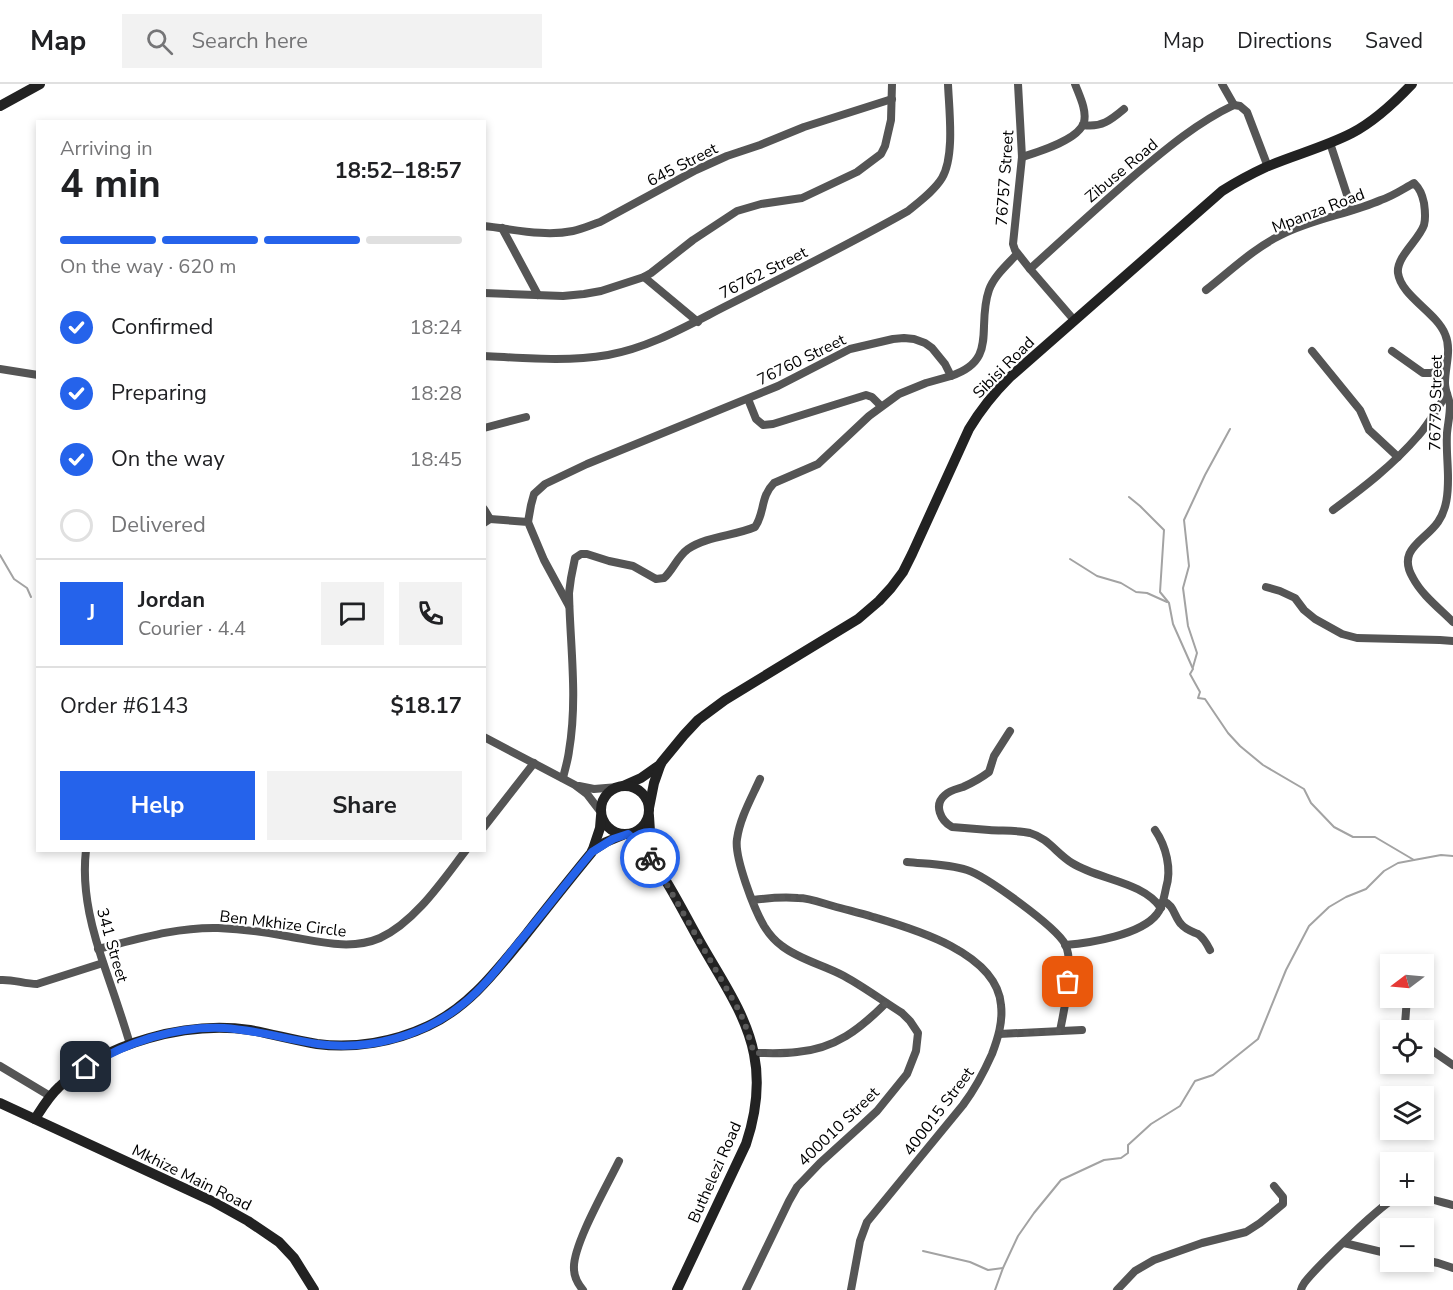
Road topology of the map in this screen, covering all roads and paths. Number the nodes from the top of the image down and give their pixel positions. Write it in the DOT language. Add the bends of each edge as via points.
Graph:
graph roads {
  1 [pos="40,84"];
  2 [pos="892,84"];
  3 [pos="948,84"];
  4 [pos="1018,84"];
  5 [pos="1076,84"];
  6 [pos="1222,84"];
  7 [pos="1412,84"];
  8 [pos="892,99"];
  9 [pos="1234,105"];
  10 [pos="0,106"];
  11 [pos="1124,109"];
  12 [pos="1083,125"];
  13 [pos="1330,143"];
  14 [pos="1022,157"];
  15 [pos="1268,167"];
  16 [pos="1414,183"];
  17 [pos="1352,210"];
  18 [pos="486,226"];
  19 [pos="502,228"];
  20 [pos="1017,254"];
  21 [pos="1030,269"];
  22 [pos="644,277"];
  23 [pos="1206,290"];
  24 [pos="486,293"];
  25 [pos="538,295"];
  26 [pos="1074,320"];
  27 [pos="698,322"];
  28 [pos="1312,351"];
  29 [pos="1392,351"];
  30 [pos="486,357"];
  31 [pos="0,369"];
  32 [pos="1445,370"];
  33 [pos="36,375"];
  34 [pos="951,376"];
  35 [pos="1447,394"];
  36 [pos="748,399"];
  37 [pos="881,406"];
  38 [pos="526,417"];
  39 [pos="486,427"];
  40 [pos="1398,457"];
  41 [pos="1333,510"];
  42 [pos="488,521"];
  43 [pos="528,522"];
  44 [pos="1266,587"];
  45 [pos="569,607"];
  46 [pos="1453,622"];
  47 [pos="1453,641"];
  48 [pos="1010,731"];
  49 [pos="486,738"];
  50 [pos="534,763"];
  51 [pos="661,764"];
  52 [pos="562,778"];
  53 [pos="760,779"];
  54 [pos="575,785"];
  55 [pos="620,787"];
  56 [pos="649,811"];
  57 [pos="601,813"];
  58 [pos="486,824"];
  59 [pos="1155,830"];
  60 [pos="626,835"];
  61 [pos="86,852"];
  62 [pos="464,852"];
  63 [pos="592,852"];
  64 [pos="907,862"];
  65 [pos="658,869"];
  66 [pos="753,900"];
  67 [pos="1162,905"];
  68 [pos="1065,945"];
  69 [pos="98,949"];
  70 [pos="1210,950"];
  71 [pos="103,963"];
  72 [pos="0,980"];
  73 [pos="886,1003"];
  74 [pos="1082,1030"];
  75 [pos="1060,1031"];
  76 [pos="999,1034"];
  77 [pos="130,1044"];
  78 [pos="1434,1052"];
  79 [pos="754,1053"];
  80 [pos="1453,1065"];
  81 [pos="0,1066"];
  82 [pos="50,1096"];
  83 [pos="0,1103"];
  84 [pos="35,1119"];
  85 [pos="619,1161"];
  86 [pos="1274,1185"];
  87 [pos="1453,1205"];
  88 [pos="1344,1243"];
  89 [pos="1380,1252"];
  90 [pos="1434,1262"];
  91 [pos="1453,1268"];
  92 [pos="314,1290"];
  93 [pos="583,1290"];
  94 [pos="677,1290"];
  95 [pos="746,1290"];
  96 [pos="851,1290"];
  97 [pos="1117,1290"];
  98 [pos="1301,1290"];
  1 -- 10 [label="street"];
  2 -- 8 [label="street"];
  3 -- 27 [label="street, 76762 Street" via="949,158 944,174 929,194 890,221"];
  4 -- 14 [label="street, 76757 Street"];
  5 -- 12 [label="street"];
  6 -- 9 [label="street"];
  7 -- 13 [label="street, Sibisi Road" via="1369,123"];
  8 -- 19 [label="street, 645 Street" via="727,156 587,227 556,233"];
  8 -- 22 [label="street" via="889,136 874,160 801,198 737,211"];
  9 -- 15 [label="street" via="1247,112"];
  9 -- 21 [label="street, Zibuse Road" via="1164,150"];
  11 -- 12 [label="street" via="1102,124"];
  12 -- 14 [label="street" via="1057,144"];
  13 -- 15 [label="street, Sibisi Road"];
  13 -- 17 [label="street"];
  14 -- 20 [label="street, 76757 Street" via="1013,238"];
  15 -- 26 [label="street, Sibisi Road" via="1222,191"];
  16 -- 17 [label="street, Mpanza Road"];
  16 -- 32 [label="street, 76779 Street" via="1421,192 1424,225 1398,272 1415,300 1446,327 1449,346"];
  17 -- 23 [label="street, Mpanza Road" via="1280,235"];
  18 -- 19 [label="street, 645 Street"];
  19 -- 25 [label="street"];
  20 -- 21 [label="street"];
  20 -- 34 [label="street" via="990,287 981,354 968,368"];
  21 -- 26 [label="street"];
  22 -- 25 [label="street" via="584,294"];
  22 -- 27 [label="street"];
  24 -- 25 [label="street"];
  26 -- 51 [label="street, Sibisi Road" via="1010,377 978,413 903,572 879,601 858,619 707,712"];
  27 -- 30 [label="street, 76762 Street" via="648,344 610,354 573,360"];
  28 -- 40 [label="street" via="1360,410 1369,430"];
  29 -- 32 [label="street" via="1423,373"];
  31 -- 33 [label="street"];
  32 -- 35 [label="street, 76779 Street"];
  34 -- 36 [label="street, 76760 Street" via="925,342 893,339 850,349"];
  34 -- 37 [label="street" via="899,394"];
  35 -- 40 [label="street" via="1419,436"];
  35 -- 46 [label="street, 76779 Street" via="1447,499 1437,523 1412,547 1408,563 1413,579"];
  36 -- 37 [label="street, 76760 Street" via="756,419 763,425 866,396"];
  36 -- 43 [label="street, 76760 Street" via="545,484 534,495"];
  37 -- 45 [label="street" via="818,464 774,483 765,496 755,527 694,546 664,578 656,579 633,566 581,554 575,558"];
  38 -- 39 [label="street"];
  40 -- 41 [label="street"];
  42 -- 43 [label="street"];
  43 -- 45 [label="street"];
  44 -- 47 [label="street" via="1295,598 1315,619 1342,634 1357,638"];
  45 -- 52 [label="street" via="573,702 569,751"];
  48 -- 67 [label="street" via="989,772 944,795 939,811 945,823 952,827 1039,836 1072,863 1143,891"];
  49 -- 50 [label="street"];
  50 -- 52 [label="street"];
  50 -- 58 [label="street"];
  51 -- 55 [label="street, Sibisi Road"];
  51 -- 56 [label="street, Sibisi Road"];
  52 -- 54 [label="street"];
  53 -- 66 [label="street, 400010 Street" via="746,807 737,841 737,853"];
  54 -- 55 [label="street" via="594,789"];
  54 -- 57 [label="street"];
  55 -- 56 [label="street" via="643,794"];
  55 -- 57 [label="street" via="605,796"];
  56 -- 60 [label="street" via="641,828"];
  56 -- 65 [label="street, Buthelezi Road" via="651,847"];
  57 -- 60 [label="street, Buthelezi Road" via="609,829"];
  57 -- 63 [label="street"];
  59 -- 67 [label="street" via="1169,873"];
  60 -- 63 [label="street"];
  60 -- 65 [label="street, Buthelezi Road" via="642,847"];
  61 -- 69 [label="street, 341 Street" via="87,902"];
  62 -- 69 [label="street, Ben Mkhize Circle" via="399,927 367,943 337,944 217,928 169,931"];
  63 -- 77 [label="street" via="490,978 464,1004 429,1025 362,1045 320,1044 222,1028 180,1031"];
  64 -- 68 [label="street" via="960,868 975,874 1051,927"];
  65 -- 79 [label="street, Buthelezi Road" via="737,1007"];
  66 -- 73 [label="street, 400010 Street" via="768,931 785,948 845,976"];
  66 -- 76 [label="street, 400015 Street" via="816,901 899,924 953,947 980,966 994,983 1001,1004"];
  67 -- 68 [label="street" via="1153,918 1129,931"];
  67 -- 70 [label="street" via="1171,906 1180,923 1199,935"];
  68 -- 75 [label="street" via="1069,968"];
  69 -- 71 [label="street, 341 Street"];
  71 -- 72 [label="street" via="37,984"];
  71 -- 77 [label="street, 341 Street"];
  73 -- 79 [label="street" via="855,1031 829,1045 796,1053"];
  73 -- 95 [label="street, 400010 Street" via="902,1013 918,1033 907,1074 877,1111 797,1187"];
  74 -- 75 [label="street"];
  75 -- 76 [label="street"];
  76 -- 96 [label="street, 400015 Street" via="974,1090 867,1222"];
  77 -- 82 [label="street" via="72,1075"];
  78 -- 80 [label="street"];
  79 -- 94 [label="street, Buthelezi Road" via="757,1075 752,1125"];
  81 -- 82 [label="street"];
  82 -- 84 [label="street"];
  83 -- 84 [label="street, Mkhize Main Road"];
  84 -- 92 [label="street, Mkhize Main Road" via="248,1221 279,1242"];
  85 -- 93 [label="street" via="575,1253 573,1267"];
  86 -- 97 [label="street" via="1283,1204 1254,1227 1154,1260 1135,1271"];
  87 -- 88 [label="street" via="1412,1196 1393,1198"];
  88 -- 89 [label="street"];
  88 -- 98 [label="street"];
  90 -- 91 [label="street"];
}
